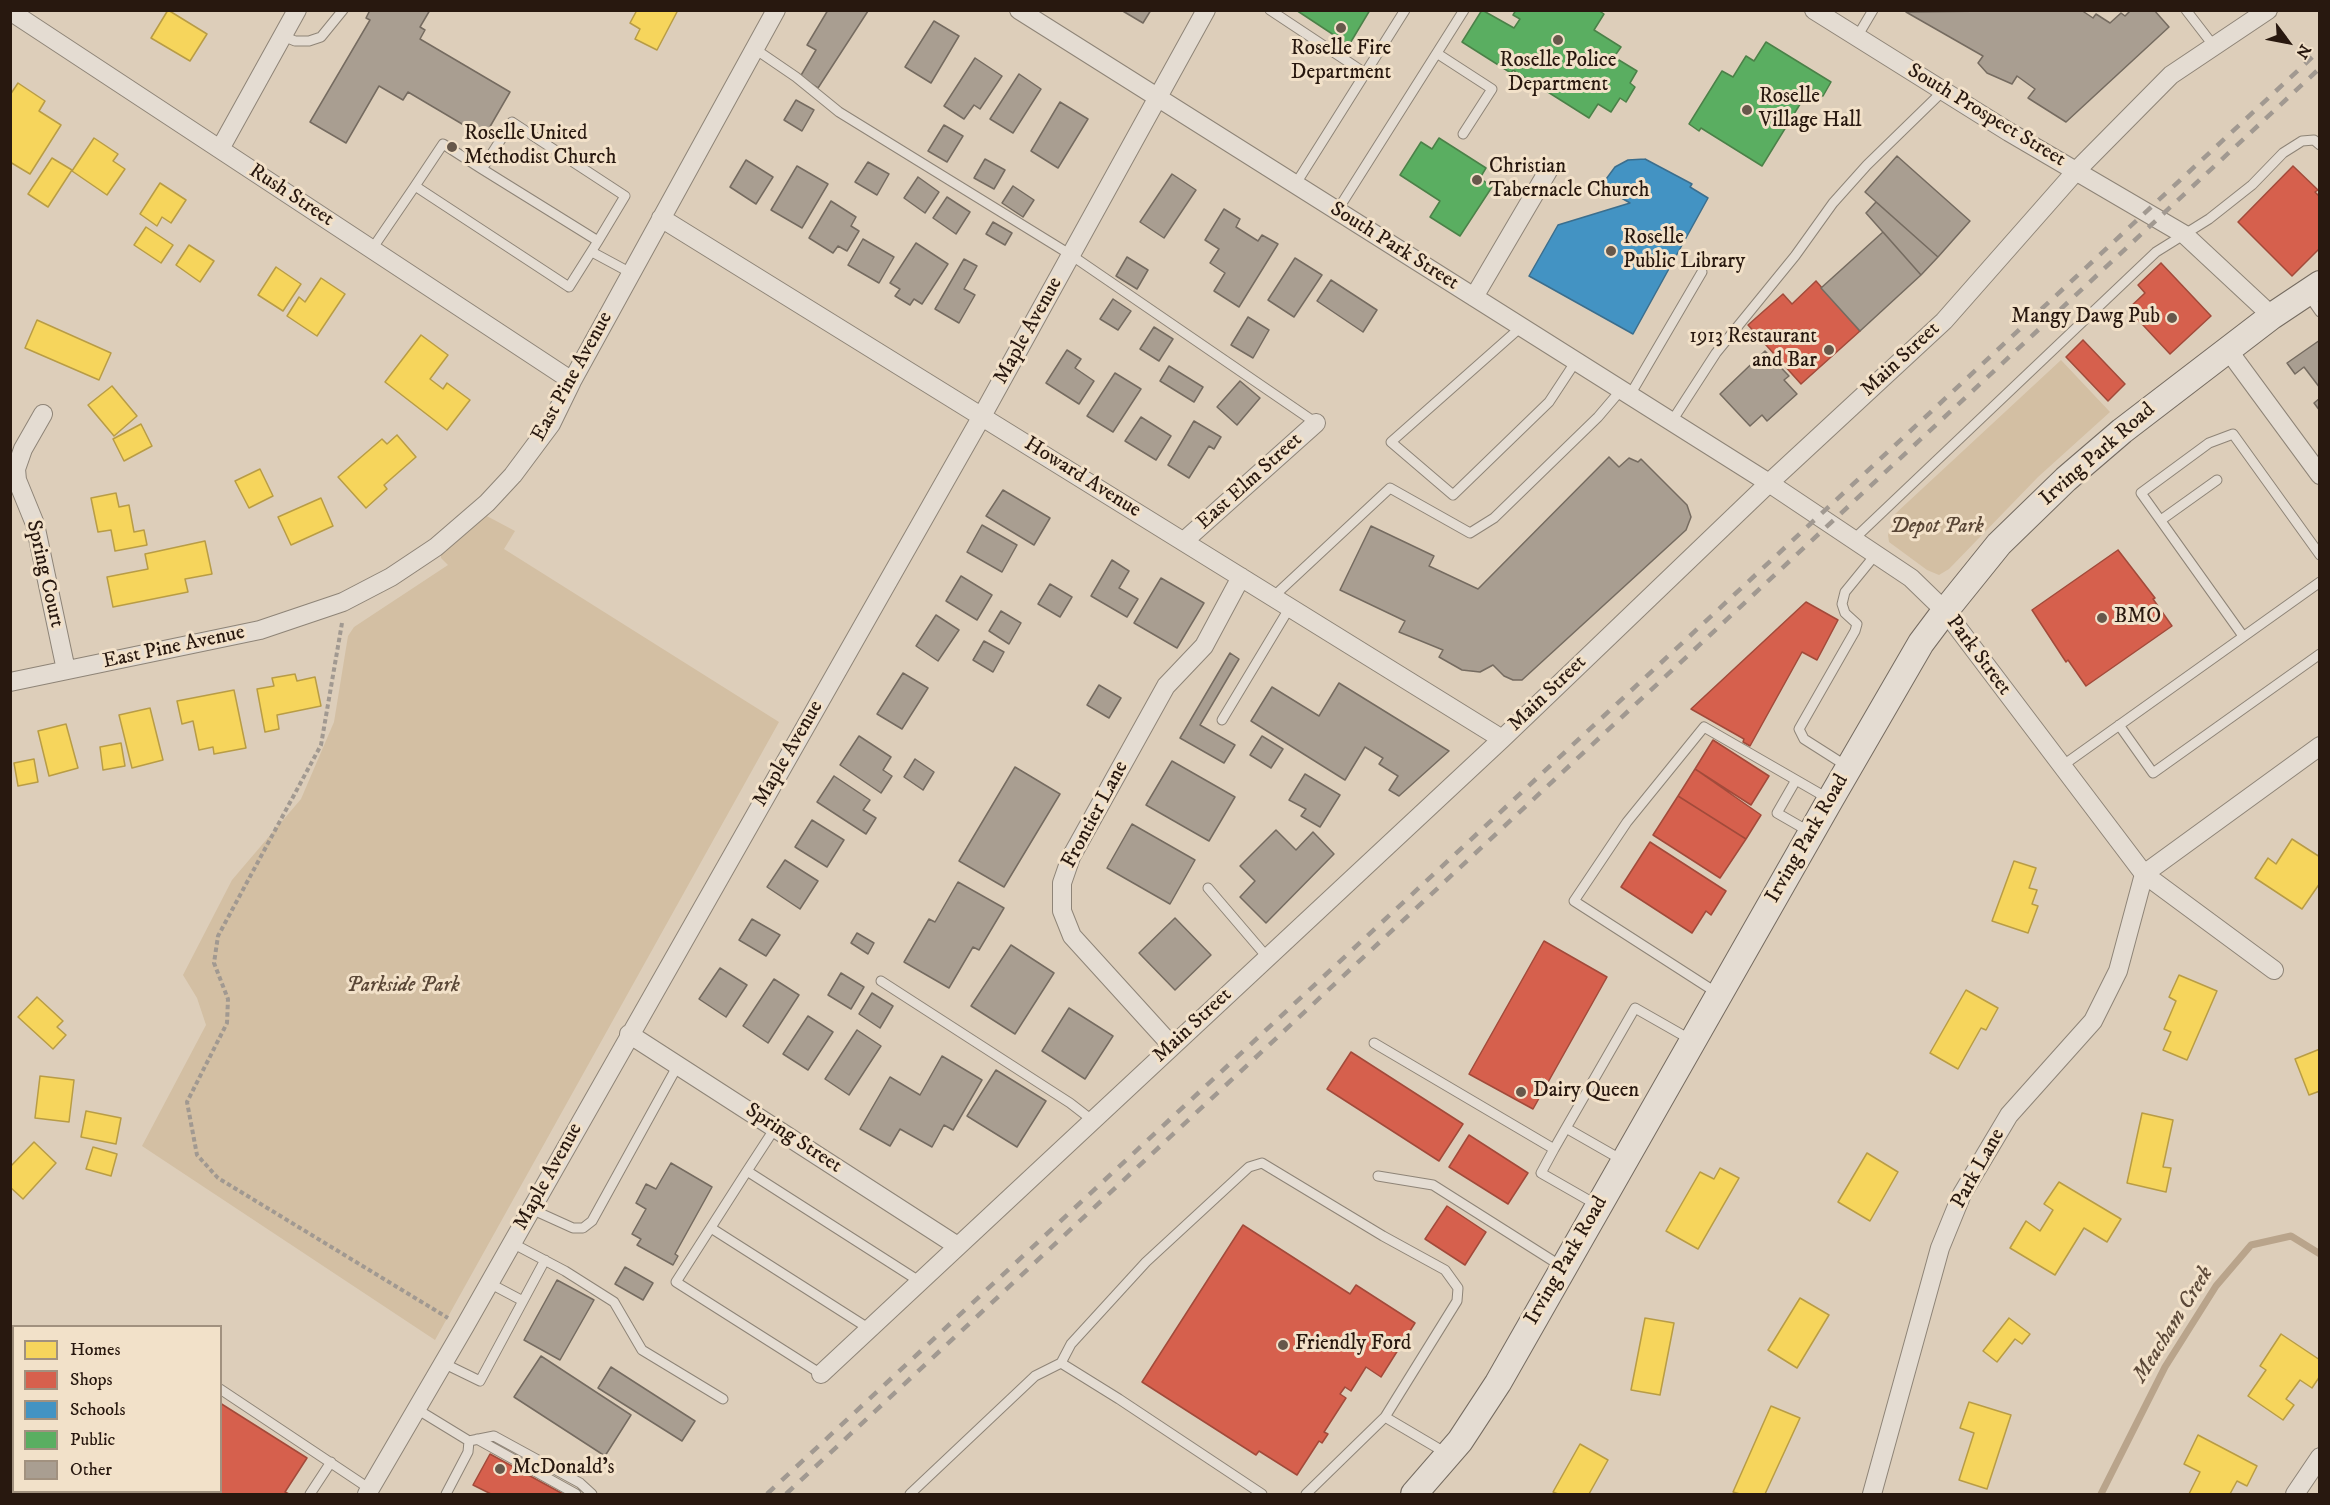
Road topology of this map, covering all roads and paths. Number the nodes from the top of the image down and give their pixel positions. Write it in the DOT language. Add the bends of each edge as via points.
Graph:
graph roads {
  1 [pos="297,10"];
  2 [pos="343,10"];
  3 [pos="776,10"];
  4 [pos="1019,10"];
  5 [pos="1206,10"];
  6 [pos="1270,10"];
  7 [pos="1405,10"];
  8 [pos="1464,10"];
  9 [pos="1814,10"];
  10 [pos="1873,10"];
  11 [pos="2186,10"];
  12 [pos="2268,10"];
  13 [pos="10,11"];
  14 [pos="283,36"];
  15 [pos="1857,37"];
  16 [pos="2213,45"];
  17 [pos="755,49"];
  18 [pos="1438,54"];
  19 [pos="1365,73"];
  20 [pos="1943,91"];
  21 [pos="1158,98"];
  22 [pos="1463,134"];
  23 [pos="2319,145"];
  24 [pos="220,149"];
  25 [pos="482,169"];
  26 [pos="2077,170"];
  27 [pos="1548,171"];
  28 [pos="1295,185"];
  29 [pos="415,186"];
  30 [pos="1337,211"];
  31 [pos="661,218"];
  32 [pos="2185,235"];
  33 [pos="598,242"];
  34 [pos="372,249"];
  35 [pos="592,252"];
  36 [pos="1071,255"];
  37 [pos="1702,272"];
  38 [pos="631,273"];
  39 [pos="2315,296"];
  40 [pos="1474,297"];
  41 [pos="2272,316"];
  42 [pos="1521,327"];
  43 [pos="2228,350"];
  44 [pos="1576,361"];
  45 [pos="572,381"];
  46 [pos="1625,392"];
  47 [pos="43,414"];
  48 [pos="982,416"];
  49 [pos="1672,421"];
  50 [pos="1316,423"];
  51 [pos="2319,475"];
  52 [pos="2217,480"];
  53 [pos="1769,483"];
  54 [pos="2161,520"];
  55 [pos="1854,539"];
  56 [pos="1184,541"];
  57 [pos="1876,554"];
  58 [pos="2319,555"];
  59 [pos="1241,577"];
  60 [pos="2316,584"];
  61 [pos="2319,595"];
  62 [pos="1273,597"];
  63 [pos="343,602"];
  64 [pos="1290,607"];
  65 [pos="1945,611"];
  66 [pos="2243,636"];
  67 [pos="2319,654"];
  68 [pos="66,670"];
  69 [pos="10,682"];
  70 [pos="1222,720"];
  71 [pos="2119,725"];
  72 [pos="1502,739"];
  73 [pos="2319,746"];
  74 [pos="2062,766"];
  75 [pos="1849,768"];
  76 [pos="1797,780"];
  77 [pos="1830,800"];
  78 [pos="1811,833"];
  79 [pos="2144,874"];
  80 [pos="1208,888"];
  81 [pos="1267,957"];
  82 [pos="2274,970"];
  83 [pos="881,981"];
  84 [pos="1719,995"];
  85 [pos="629,1034"];
  86 [pos="1693,1041"];
  87 [pos="1374,1043"];
  88 [pos="1172,1046"];
  89 [pos="678,1065"];
  90 [pos="1092,1120"];
  91 [pos="775,1128"];
  92 [pos="1566,1128"];
  93 [pos="1554,1149"];
  94 [pos="1624,1161"];
  95 [pos="747,1171"];
  96 [pos="1378,1176"];
  97 [pos="1599,1206"];
  98 [pos="531,1209"];
  99 [pos="711,1228"];
  100 [pos="512,1243"];
  101 [pos="956,1245"];
  102 [pos="545,1260"];
  103 [pos="1563,1268"];
  104 [pos="919,1281"];
  105 [pos="489,1283"];
  106 [pos="523,1301"];
  107 [pos="465,1326"];
  108 [pos="868,1328"];
  109 [pos="443,1363"];
  110 [pos="1061,1364"];
  111 [pos="820,1374"];
  112 [pos="222,1390"];
  113 [pos="723,1399"];
  114 [pos="416,1408"];
  115 [pos="1385,1417"];
  116 [pos="473,1440"];
  117 [pos="1448,1455"];
  118 [pos="2319,1457"];
  119 [pos="331,1462"];
  120 [pos="368,1492"];
  121 [pos="310,1494"];
  122 [pos="446,1494"];
  123 [pos="576,1494"];
  124 [pos="592,1494"];
  125 [pos="910,1494"];
  126 [pos="1262,1494"];
  127 [pos="1306,1494"];
  128 [pos="1414,1494"];
  129 [pos="1872,1494"];
  130 [pos="2295,1494"];
  1 -- 14 [label="street"];
  2 -- 14 [label="lane" via="321,37 309,41"];
  3 -- 17 [label="street, East Pine Avenue"];
  4 -- 21 [label="street, South Park Street"];
  5 -- 21 [label="street, Maple Avenue"];
  6 -- 19 [label="lane"];
  7 -- 19 [label="lane"];
  8 -- 18 [label="lane"];
  9 -- 15 [label="street, South Prospect Street"];
  10 -- 15 [label="lane"];
  11 -- 16 [label="lane"];
  12 -- 16 [label="street, Main Street"];
  13 -- 24 [label="street, Rush Street"];
  14 -- 24 [label="street"];
  15 -- 20 [label="street, South Prospect Street"];
  16 -- 26 [label="street, Main Street" via="2170,75"];
  17 -- 31 [label="street, East Pine Avenue"];
  17 -- 36 [label="lane" via="839,112"];
  18 -- 22 [label="lane" via="1492,89"];
  18 -- 30 [label="lane"];
  19 -- 28 [label="lane"];
  20 -- 26 [label="street, South Prospect Street"];
  20 -- 49 [label="lane" via="1866,165 1833,203 1716,353"];
  21 -- 28 [label="street, South Park Street"];
  21 -- 36 [label="street, Maple Avenue"];
  23 -- 32 [label="lane" via="2314,140 2292,147 2252,184"];
  24 -- 34 [label="street, Rush Street"];
  25 -- 29 [label="lane" via="443,144"];
  25 -- 33 [label="lane"];
  25 -- 33 [label="lane" via="512,122 625,195"];
  26 -- 32 [label="street, South Prospect Street"];
  26 -- 53 [label="street, Main Street" via="1944,321"];
  27 -- 40 [label="street"];
  28 -- 30 [label="street, South Park Street"];
  29 -- 34 [label="lane"];
  29 -- 35 [label="lane" via="569,287"];
  30 -- 40 [label="street, South Park Street"];
  31 -- 38 [label="street, East Pine Avenue"];
  31 -- 48 [label="street, Howard Avenue"];
  32 -- 41 [label="street, South Prospect Street"];
  32 -- 55 [label="lane" via="2156,252"];
  33 -- 35 [label="lane"];
  34 -- 45 [label="street, Rush Street"];
  35 -- 38 [label="lane"];
  36 -- 48 [label="street, Maple Avenue"];
  36 -- 50 [label="lane"];
  37 -- 46 [label="lane"];
  38 -- 45 [label="street, East Pine Avenue"];
  39 -- 41 [label="main road, Irving Park Road"];
  40 -- 42 [label="street, South Park Street"];
  41 -- 43 [label="main road, Irving Park Road"];
  42 -- 44 [label="street, South Park Street"];
  42 -- 44 [label="lane" via="1391,442 1453,495 1549,402"];
  43 -- 51 [label="street"];
  43 -- 65 [label="main road, Irving Park Road" via="2066,479 1999,544"];
  44 -- 46 [label="street, South Park Street"];
  45 -- 63 [label="street, East Pine Avenue" via="551,424 487,503 436,547"];
  46 -- 49 [label="street, South Park Street"];
  46 -- 62 [label="lane" via="1494,518 1470,533 1390,488"];
  47 -- 68 [label="street, Spring Court" via="16,470 35,524"];
  48 -- 56 [label="street, Howard Avenue"];
  48 -- 85 [label="street, Maple Avenue"];
  49 -- 53 [label="street, South Park Street"];
  50 -- 56 [label="street, East Elm Street"];
  52 -- 54 [label="lane"];
  53 -- 55 [label="street, Park Street"];
  53 -- 72 [label="street, Main Street"];
  54 -- 58 [label="lane" via="2141,493 2209,443 2233,434"];
  54 -- 66 [label="lane"];
  55 -- 57 [label="street, Park Street"];
  56 -- 59 [label="street, Howard Avenue"];
  57 -- 65 [label="street, Park Street" via="1911,578"];
  57 -- 75 [label="lane" via="1845,592 1842,604 1857,624 1855,631 1799,729 1804,739"];
  59 -- 62 [label="street, Howard Avenue"];
  59 -- 88 [label="street, Frontier Lane" via="1204,646 1166,686 1071,857 1062,883 1062,911 1072,936"];
  60 -- 61 [label="lane"];
  60 -- 66 [label="lane"];
  62 -- 64 [label="street, Howard Avenue"];
  63 -- 68 [label="street, East Pine Avenue" via="260,630"];
  63 -- 107 [label="path" via="321,744 218,936 214,963 228,999 227,1023 187,1102 197,1155 218,1178 435,1312"];
  64 -- 70 [label="lane"];
  64 -- 72 [label="street, Howard Avenue"];
  65 -- 74 [label="street, Park Street"];
  65 -- 75 [label="main road, Irving Park Road" via="1921,643"];
  66 -- 71 [label="lane"];
  67 -- 71 [label="lane" via="2153,773"];
  68 -- 69 [label="street, East Pine Avenue"];
  71 -- 74 [label="lane"];
  72 -- 81 [label="street, Main Street"];
  73 -- 79 [label="street"];
  74 -- 79 [label="street, Park Street"];
  75 -- 77 [label="main road, Irving Park Road"];
  76 -- 77 [label="lane"];
  76 -- 78 [label="lane" via="1777,813"];
  76 -- 84 [label="lane" via="1704,727 1627,822 1574,901"];
  77 -- 78 [label="main road, Irving Park Road"];
  78 -- 84 [label="main road, Irving Park Road"];
  79 -- 82 [label="street, Park Street"];
  79 -- 129 [label="street, Park Lane" via="2118,971 2093,1021 2009,1115 1962,1194 1940,1248"];
  80 -- 81 [label="lane"];
  81 -- 88 [label="street, Main Street"];
  83 -- 90 [label="lane"];
  84 -- 86 [label="main road, Irving Park Road"];
  85 -- 89 [label="street, Spring Street"];
  85 -- 98 [label="street, Maple Avenue"];
  86 -- 92 [label="lane" via="1635,1008"];
  86 -- 94 [label="main road, Irving Park Road"];
  87 -- 93 [label="lane"];
  88 -- 90 [label="street, Main Street"];
  89 -- 91 [label="street, Spring Street"];
  89 -- 98 [label="lane" via="591,1221 583,1228 573,1228"];
  90 -- 101 [label="street, Main Street"];
  91 -- 95 [label="lane"];
  91 -- 101 [label="street, Spring Street"];
  92 -- 93 [label="lane"];
  92 -- 94 [label="lane"];
  93 -- 97 [label="lane" via="1541,1173"];
  94 -- 97 [label="main road, Irving Park Road"];
  95 -- 99 [label="lane"];
  95 -- 104 [label="lane"];
  96 -- 103 [label="lane" via="1433,1185"];
  97 -- 103 [label="main road, Irving Park Road"];
  98 -- 100 [label="street, Maple Avenue"];
  99 -- 108 [label="lane"];
  99 -- 111 [label="lane" via="676,1282"];
  100 -- 102 [label="lane"];
  100 -- 105 [label="street, Maple Avenue"];
  101 -- 104 [label="street, Main Street"];
  102 -- 106 [label="lane"];
  102 -- 113 [label="lane" via="614,1302 642,1350"];
  103 -- 117 [label="main road, Irving Park Road" via="1498,1383"];
  104 -- 108 [label="street, Main Street"];
  105 -- 106 [label="lane"];
  105 -- 107 [label="street, Maple Avenue"];
  106 -- 109 [label="lane" via="480,1381"];
  107 -- 109 [label="street, Maple Avenue"];
  108 -- 111 [label="street, Main Street"];
  109 -- 114 [label="street, Maple Avenue"];
  110 -- 115 [label="lane" via="1071,1344 1146,1262 1249,1167 1262,1163 1445,1270 1458,1288 1457,1301"];
  110 -- 125 [label="lane" via="1035,1376"];
  110 -- 126 [label="lane"];
  112 -- 119 [label="lane"];
  114 -- 116 [label="lane"];
  114 -- 120 [label="street, Maple Avenue"];
  115 -- 117 [label="lane"];
  115 -- 127 [label="lane"];
  116 -- 122 [label="lane"];
  116 -- 123 [label="lane"];
  116 -- 124 [label="lane" via="494,1436"];
  117 -- 128 [label="main road, Irving Park Road"];
  118 -- 130 [label="street"];
  119 -- 120 [label="lane"];
  119 -- 121 [label="lane"];
}
